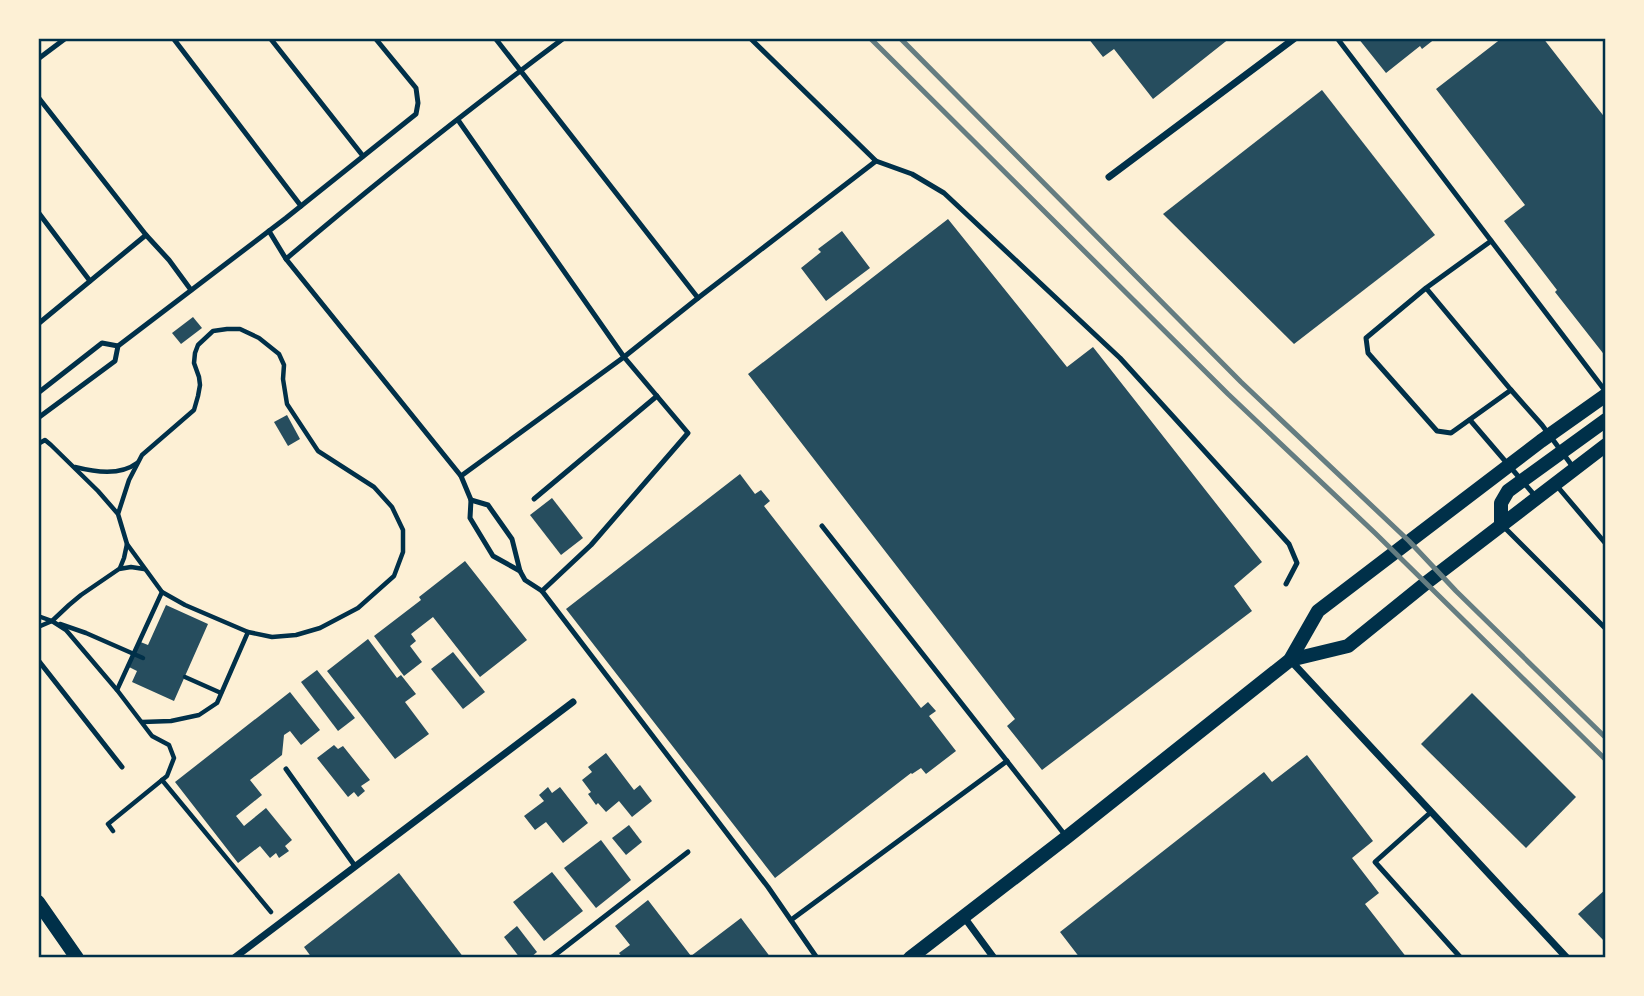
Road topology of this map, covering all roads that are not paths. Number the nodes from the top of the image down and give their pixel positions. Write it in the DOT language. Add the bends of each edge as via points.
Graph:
graph roads {
  1 [pos="66,38"];
  2 [pos="173,38"];
  3 [pos="270,38"];
  4 [pos="375,38"];
  5 [pos="495,38"];
  6 [pos="564,38"];
  7 [pos="750,38"];
  8 [pos="1295,38"];
  9 [pos="1336,38"];
  10 [pos="38,59"];
  11 [pos="520,71"];
  12 [pos="38,97"];
  13 [pos="458,120"];
  14 [pos="363,156"];
  15 [pos="876,161"];
  16 [pos="1108,177"];
  17 [pos="301,206"];
  18 [pos="38,212"];
  19 [pos="269,231"];
  20 [pos="146,235"];
  21 [pos="1491,241"];
  22 [pos="286,259"];
  23 [pos="90,281"];
  24 [pos="1426,288"];
  25 [pos="191,290"];
  26 [pos="698,298"];
  27 [pos="38,324"];
  28 [pos="118,346"];
  29 [pos="624,357"];
  30 [pos="1511,390"];
  31 [pos="38,393"];
  32 [pos="1605,393"];
  33 [pos="657,396"];
  34 [pos="38,418"];
  35 [pos="1470,420"];
  36 [pos="1605,420"];
  37 [pos="1549,436"];
  38 [pos="1605,446"];
  39 [pos="1562,452"];
  40 [pos="1509,466"];
  41 [pos="1574,469"];
  42 [pos="461,476"];
  43 [pos="1522,481"];
  44 [pos="1555,483"];
  45 [pos="1536,498"];
  46 [pos="534,499"];
  47 [pos="471,500"];
  48 [pos="1501,524"];
  49 [pos="822,526"];
  50 [pos="1605,544"];
  51 [pos="520,571"];
  52 [pos="1286,584"];
  53 [pos="542,591"];
  54 [pos="1605,629"];
  55 [pos="38,660"];
  56 [pos="1290,660"];
  57 [pos="573,702"];
  58 [pos="1007,761"];
  59 [pos="122,767"];
  60 [pos="286,769"];
  61 [pos="1431,812"];
  62 [pos="1067,837"];
  63 [pos="688,852"];
  64 [pos="355,866"];
  65 [pos="38,902"];
  66 [pos="964,917"];
  67 [pos="791,920"];
  68 [pos="77,957"];
  69 [pos="234,957"];
  70 [pos="551,957"];
  71 [pos="817,957"];
  72 [pos="910,957"];
  73 [pos="994,957"];
  74 [pos="1461,957"];
  75 [pos="1567,957"];
  1 -- 10 [label="lane"];
  2 -- 17 [label="lane"];
  3 -- 14 [label="lane"];
  4 -- 14 [label="lane" via="416,88 418,103 415,114"];
  5 -- 11 [label="lane"];
  6 -- 11 [label="lane"];
  7 -- 15 [label="lane"];
  8 -- 16 [label="street"];
  9 -- 21 [label="lane"];
  11 -- 13 [label="lane"];
  11 -- 26 [label="lane"];
  12 -- 20 [label="lane"];
  13 -- 22 [label="lane"];
  13 -- 29 [label="lane"];
  14 -- 17 [label="lane"];
  15 -- 26 [label="lane"];
  15 -- 52 [label="lane" via="944,192 1120,358 1289,544 1297,563"];
  17 -- 19 [label="lane"];
  18 -- 23 [label="lane"];
  19 -- 22 [label="lane"];
  19 -- 25 [label="lane"];
  20 -- 23 [label="lane"];
  20 -- 25 [label="lane"];
  21 -- 24 [label="lane"];
  21 -- 32 [label="lane"];
  22 -- 42 [label="lane"];
  23 -- 27 [label="lane"];
  24 -- 30 [label="lane"];
  24 -- 35 [label="lane" via="1366,338 1368,353 1437,430 1451,433"];
  25 -- 28 [label="lane"];
  26 -- 29 [label="lane"];
  28 -- 31 [label="lane" via="102,343"];
  28 -- 34 [label="lane" via="115,361"];
  29 -- 33 [label="lane"];
  29 -- 42 [label="lane"];
  30 -- 35 [label="lane"];
  30 -- 37 [label="lane"];
  32 -- 37 [label="main road"];
  33 -- 46 [label="lane"];
  33 -- 53 [label="lane" via="688,433 591,545"];
  35 -- 40 [label="lane"];
  36 -- 39 [label="main road"];
  37 -- 39 [label="lane"];
  37 -- 40 [label="main road"];
  38 -- 41 [label="main road"];
  39 -- 41 [label="lane"];
  39 -- 43 [label="main road"];
  40 -- 43 [label="lane"];
  40 -- 56 [label="main road" via="1318,611"];
  41 -- 44 [label="main road"];
  42 -- 47 [label="lane"];
  43 -- 45 [label="lane"];
  43 -- 48 [label="main road" via="1501,503"];
  44 -- 45 [label="main road"];
  44 -- 50 [label="lane"];
  45 -- 48 [label="main road"];
  47 -- 51 [label="lane" via="488,505 512,539"];
  47 -- 51 [label="lane" via="470,519 493,556"];
  48 -- 54 [label="lane"];
  48 -- 56 [label="main road" via="1348,646"];
  49 -- 58 [label="lane"];
  51 -- 53 [label="lane"];
  53 -- 67 [label="lane"];
  55 -- 59 [label="lane"];
  56 -- 61 [label="street"];
  56 -- 62 [label="main road"];
  57 -- 64 [label="street"];
  58 -- 62 [label="lane"];
  58 -- 67 [label="lane"];
  60 -- 64 [label="lane"];
  61 -- 74 [label="lane" via="1376,862"];
  61 -- 75 [label="street"];
  62 -- 66 [label="main road"];
  63 -- 70 [label="lane"];
  64 -- 69 [label="street"];
  65 -- 68 [label="main road"];
  66 -- 72 [label="main road"];
  66 -- 73 [label="street"];
  67 -- 71 [label="lane"];
}
